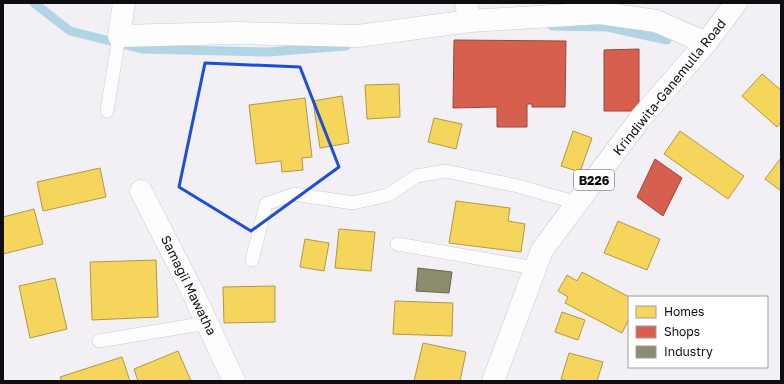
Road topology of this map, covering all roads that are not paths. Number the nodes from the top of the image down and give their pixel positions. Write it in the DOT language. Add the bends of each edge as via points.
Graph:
graph roads {
  1 [pos="124,3"];
  2 [pos="736,3"];
  3 [pos="468,12"];
  4 [pos="119,36"];
  5 [pos="706,43"];
  6 [pos="108,111"];
  7 [pos="141,191"];
  8 [pos="577,203"];
  9 [pos="397,244"];
  10 [pos="252,260"];
  11 [pos="535,268"];
  12 [pos="207,323"];
  13 [pos="99,341"];
  14 [pos="234,381"];
  15 [pos="493,381"];
  1 -- 4 [label="street"];
  2 -- 5 [label="street, Krindiwita-Ganemulla Road / B226"];
  3 -- 4 [label="street" via="358,36 235,33"];
  3 -- 5 [label="street" via="600,13 656,21"];
  4 -- 6 [label="lane"];
  5 -- 8 [label="street, Krindiwita-Ganemulla Road / B226" via="639,120"];
  7 -- 12 [label="street, Samagii Mawatha"];
  8 -- 10 [label="lane" via="518,186 446,172 417,176 388,195 353,203 294,194 266,204"];
  8 -- 11 [label="street, Krindiwita-Ganemulla Road / B226" via="542,250"];
  9 -- 11 [label="lane"];
  11 -- 15 [label="street, Krindiwita-Ganemulla Road / B226"];
  12 -- 13 [label="lane"];
  12 -- 14 [label="street, Samagii Mawatha"];
}
